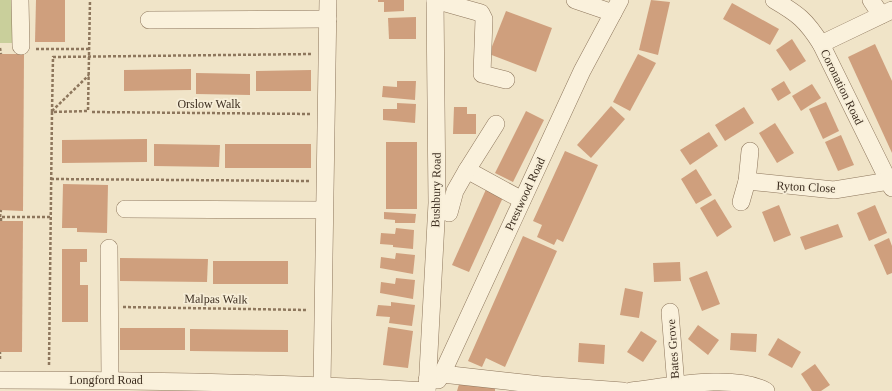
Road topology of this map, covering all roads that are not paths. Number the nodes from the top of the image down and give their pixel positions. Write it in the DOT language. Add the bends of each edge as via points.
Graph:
graph roads {
  1 [pos="20,0"];
  2 [pos="328,0"];
  3 [pos="435,0"];
  4 [pos="575,0"];
  5 [pos="774,0"];
  6 [pos="871,0"];
  7 [pos="617,7"];
  8 [pos="886,13"];
  9 [pos="328,19"];
  10 [pos="149,20"];
  11 [pos="821,44"];
  12 [pos="27,47"];
  13 [pos="506,80"];
  14 [pos="496,124"];
  15 [pos="750,151"];
  16 [pos="467,170"];
  17 [pos="747,181"];
  18 [pos="890,185"];
  19 [pos="522,200"];
  20 [pos="741,202"];
  21 [pos="125,209"];
  22 [pos="324,210"];
  23 [pos="449,213"];
  24 [pos="109,248"];
  25 [pos="670,312"];
  26 [pos="431,331"];
  27 [pos="459,336"];
  28 [pos="0,380"];
  29 [pos="110,380"];
  30 [pos="431,384"];
  31 [pos="130,385"];
  32 [pos="322,385"];
  33 [pos="676,386"];
  34 [pos="623,391"];
  35 [pos="631,391"];
  36 [pos="766,391"];
  1 -- 12 [label="street"];
  2 -- 9 [label="street"];
  3 -- 13 [label="street" via="478,10 481,13 484,19 482,74"];
  3 -- 26 [label="street, Bushbury Road" via="437,203"];
  4 -- 7 [label="street"];
  5 -- 11 [label="street, Coronation Road" via="797,13 812,29"];
  6 -- 8 [label="street"];
  7 -- 19 [label="street, Prestwood Road" via="582,71"];
  8 -- 11 [label="street"];
  9 -- 10 [label="street"];
  9 -- 22 [label="street"];
  11 -- 18 [label="street, Coronation Road"];
  14 -- 16 [label="street"];
  15 -- 17 [label="street"];
  16 -- 19 [label="street"];
  16 -- 23 [label="street" via="455,191"];
  17 -- 18 [label="street, Ryton Close" via="834,190"];
  17 -- 20 [label="street"];
  19 -- 27 [label="street, Prestwood Road"];
  21 -- 22 [label="street"];
  22 -- 32 [label="street"];
  24 -- 29 [label="street"];
  25 -- 33 [label="street, Bates Grove"];
  26 -- 27 [label="street" via="441,339"];
  26 -- 30 [label="street, Bushbury Road"];
  27 -- 30 [label="street, Prestwood Road"];
  28 -- 29 [label="street, Longford Road"];
  29 -- 31 [label="street, Longford Road"];
  30 -- 32 [label="street, Longford Road"];
  30 -- 34 [label="street, Longford Road" via="548,385"];
  31 -- 32 [label="street, Longford Road"];
  33 -- 35 [label="street"];
  33 -- 36 [label="street" via="749,384"];
}
